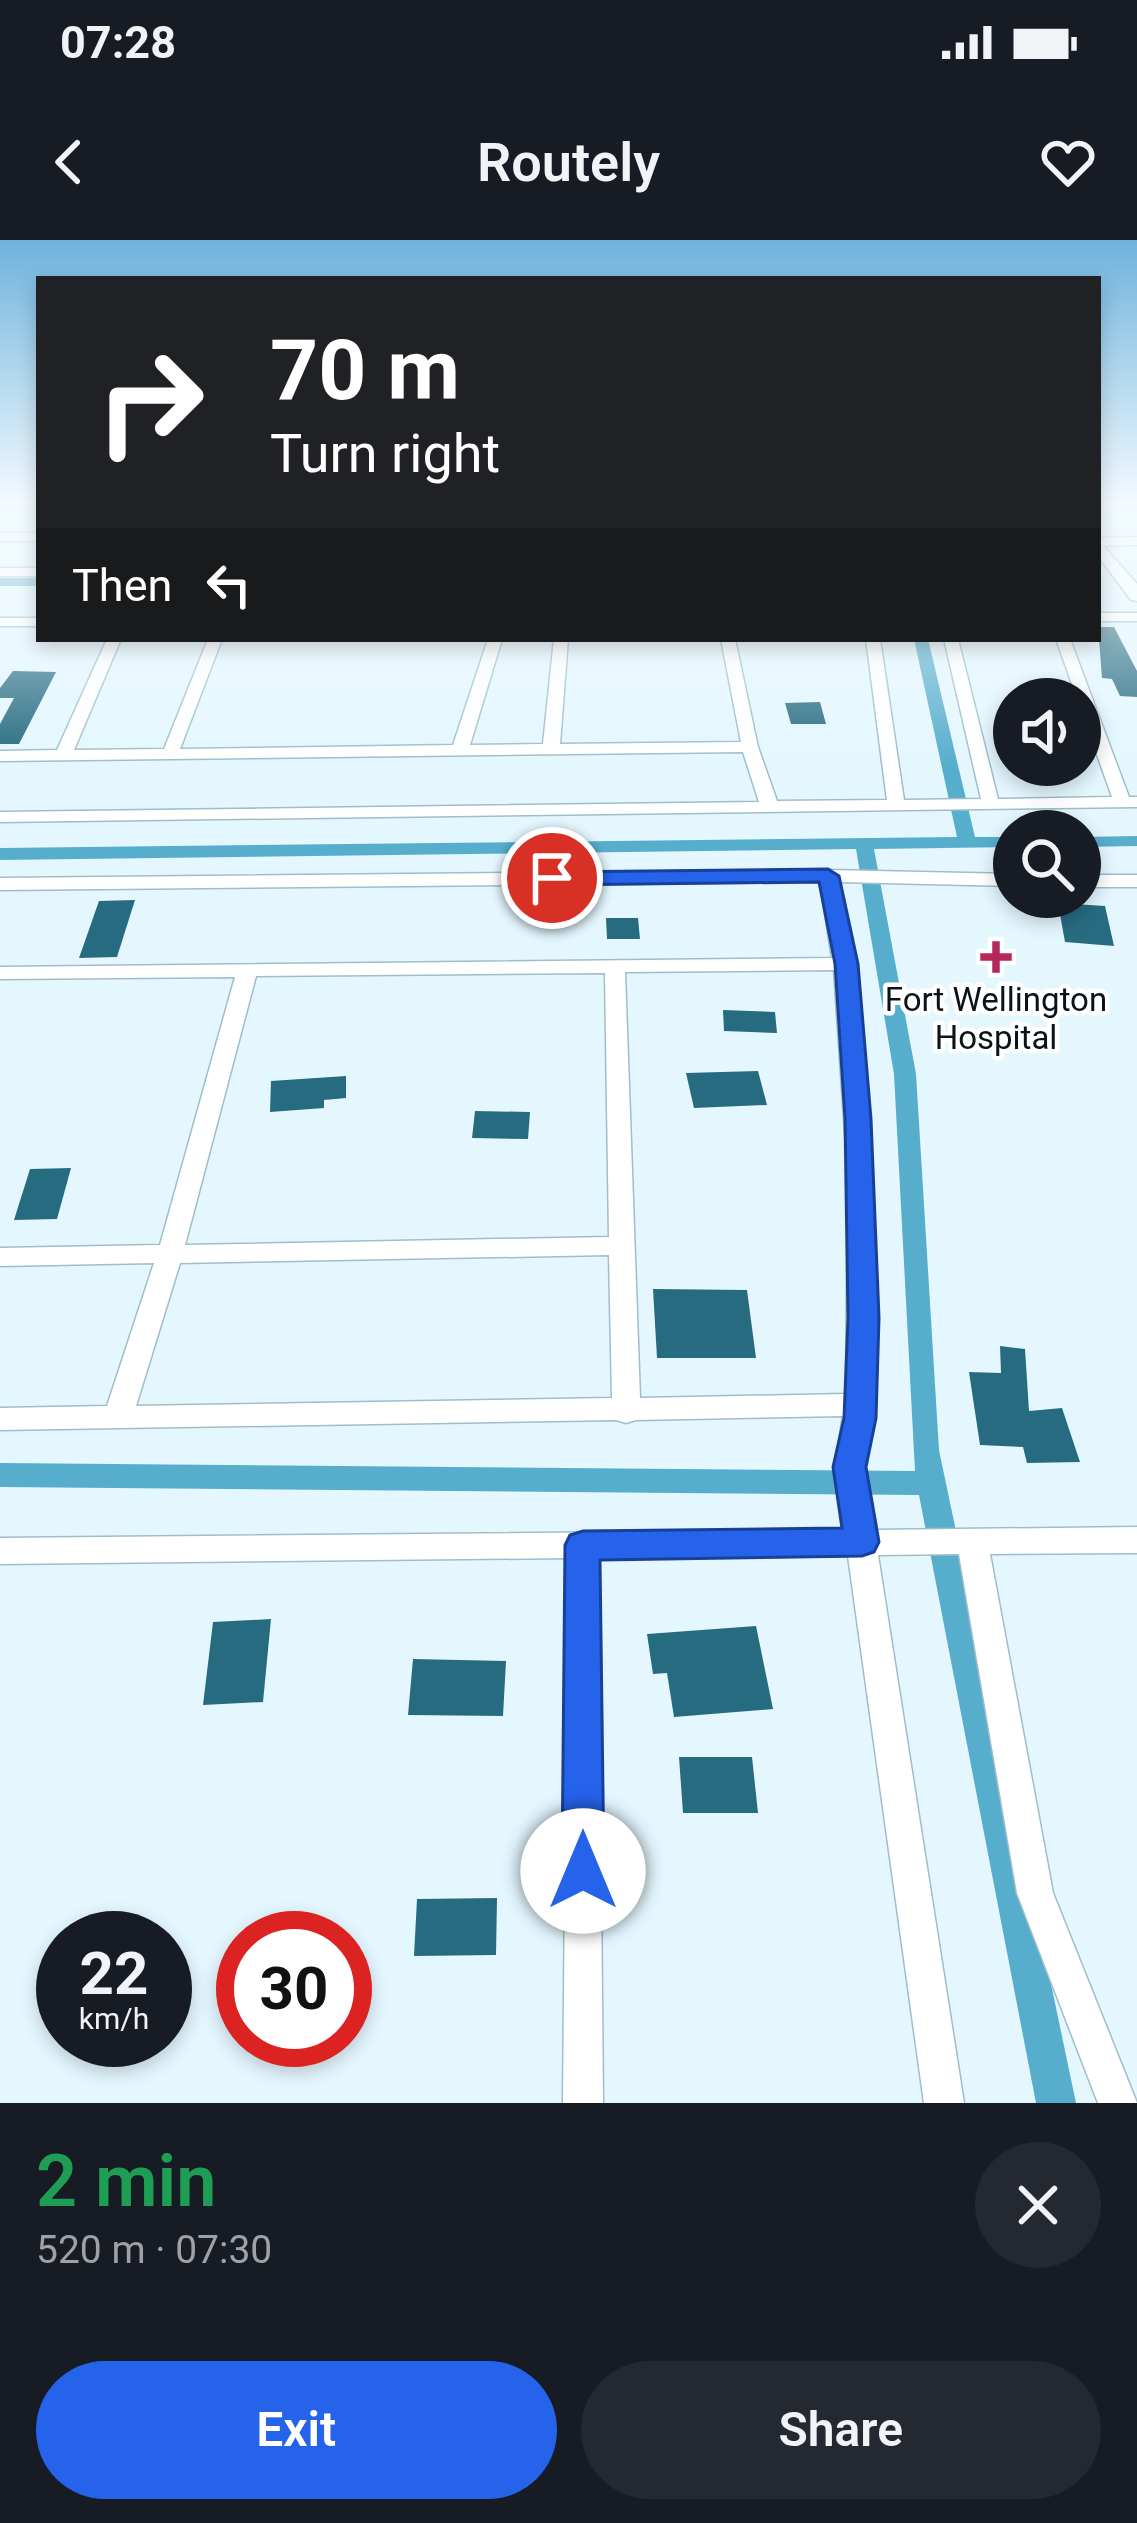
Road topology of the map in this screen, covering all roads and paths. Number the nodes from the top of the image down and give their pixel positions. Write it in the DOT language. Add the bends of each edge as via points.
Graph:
graph roads {
  1 [pos="1101,617"];
  2 [pos="1137,617"];
  3 [pos="0,622"];
  4 [pos="36,622"];
  5 [pos="113,642"];
  6 [pos="214,642"];
  7 [pos="494,642"];
  8 [pos="561,642"];
  9 [pos="729,642"];
  10 [pos="873,642"];
  11 [pos="952,642"];
  12 [pos="1065,642"];
  13 [pos="751,747"];
  14 [pos="551,750"];
  15 [pos="460,751"];
  16 [pos="170,754"];
  17 [pos="63,755"];
  18 [pos="0,756"];
  19 [pos="1129,802"];
  20 [pos="991,804"];
  21 [pos="896,806"];
  22 [pos="770,807"];
  23 [pos="0,817"];
  24 [pos="828,876"];
  25 [pos="993,880"];
  26 [pos="1101,881"];
  27 [pos="1137,881"];
  28 [pos="0,884"];
  29 [pos="847,964"];
  30 [pos="615,968"];
  31 [pos="247,970"];
  32 [pos="0,973"];
  33 [pos="620,1246"];
  34 [pos="170,1254"];
  35 [pos="0,1257"];
  36 [pos="861,1405"];
  37 [pos="626,1412"];
  38 [pos="118,1417"];
  39 [pos="0,1419"];
  40 [pos="1137,1540"];
  41 [pos="972,1541"];
  42 [pos="862,1542"];
  43 [pos="583,1545"];
  44 [pos="0,1551"];
  45 [pos="583,2103"];
  46 [pos="944,2103"];
  47 [pos="1118,2103"];
  1 -- 2 [label="street"];
  3 -- 4 [label="street"];
  5 -- 17 [label="street"];
  6 -- 16 [label="street"];
  7 -- 15 [label="street"];
  8 -- 14 [label="street"];
  9 -- 13 [label="street"];
  10 -- 21 [label="street"];
  11 -- 20 [label="street"];
  12 -- 19 [label="street"];
  13 -- 14 [label="street"];
  13 -- 22 [label="street"];
  14 -- 15 [label="street"];
  15 -- 16 [label="street"];
  16 -- 17 [label="street"];
  17 -- 18 [label="street"];
  19 -- 20 [label="street"];
  20 -- 21 [label="street"];
  21 -- 22 [label="street"];
  22 -- 23 [label="street"];
  24 -- 25 [label="street"];
  24 -- 28 [label="street"];
  24 -- 29 [label="street"];
  26 -- 27 [label="street"];
  29 -- 30 [label="street"];
  29 -- 36 [label="street" via="858,1119"];
  30 -- 31 [label="street"];
  30 -- 33 [label="street"];
  31 -- 32 [label="street"];
  31 -- 34 [label="street"];
  33 -- 34 [label="street"];
  33 -- 37 [label="street"];
  34 -- 35 [label="street"];
  34 -- 38 [label="street"];
  36 -- 37 [label="street"];
  36 -- 42 [label="street" via="850,1467"];
  37 -- 38 [label="street"];
  38 -- 39 [label="street"];
  40 -- 41 [label="street"];
  41 -- 42 [label="street"];
  41 -- 47 [label="street" via="1035,1893"];
  42 -- 43 [label="street"];
  42 -- 46 [label="street"];
  43 -- 44 [label="street"];
  43 -- 45 [label="street"];
}
